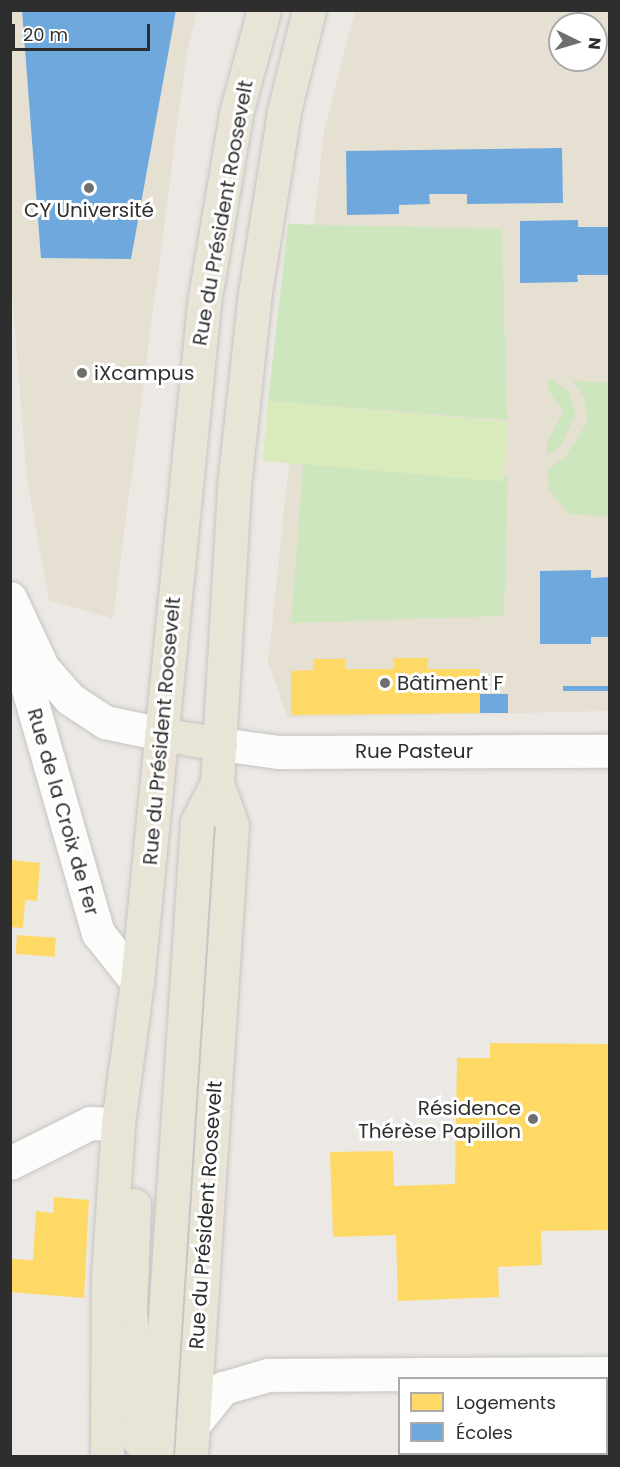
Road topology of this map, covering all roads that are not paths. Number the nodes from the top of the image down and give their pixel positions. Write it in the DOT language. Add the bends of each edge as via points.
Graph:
graph roads {
  1 [pos="264,10"];
  2 [pos="309,10"];
  3 [pos="10,598"];
  4 [pos="21,629"];
  5 [pos="161,734"];
  6 [pos="220,744"];
  7 [pos="609,751"];
  8 [pos="217,783"];
  9 [pos="137,982"];
  10 [pos="118,1124"];
  11 [pos="10,1163"];
  12 [pos="609,1373"];
  13 [pos="192,1441"];
  14 [pos="108,1456"];
  15 [pos="138,1456"];
  16 [pos="156,1456"];
  1 -- 5 [label="main road, Rue du Président Roosevelt" via="237,113 204,303"];
  2 -- 6 [label="main road, Rue du Président Roosevelt" via="284,111 255,293 234,486"];
  3 -- 4 [label="street, Rue de la Croix de Fer"];
  4 -- 5 [label="street, Rue de la Croix de Fer" via="43,668 70,699 105,722"];
  4 -- 9 [label="street, Rue de la Croix de Fer" via="28,689 98,933"];
  5 -- 6 [label="main road"];
  5 -- 9 [label="main road, Rue du Président Roosevelt"];
  6 -- 7 [label="street, Rue Pasteur" via="279,752"];
  6 -- 8 [label="main road, Rue du Président Roosevelt"];
  8 -- 13 [label="main road, Rue du Président Roosevelt" via="232,825"];
  8 -- 16 [label="main road" via="197,822"];
  9 -- 10 [label="main road, Rue du Président Roosevelt"];
  9 -- 15 [label="main road" via="130,1309"];
  10 -- 11 [label="street" via="90,1123"];
  10 -- 14 [label="main road, Rue du Président Roosevelt" via="108,1275"];
  12 -- 13 [label="street" via="268,1375 223,1388"];
}
